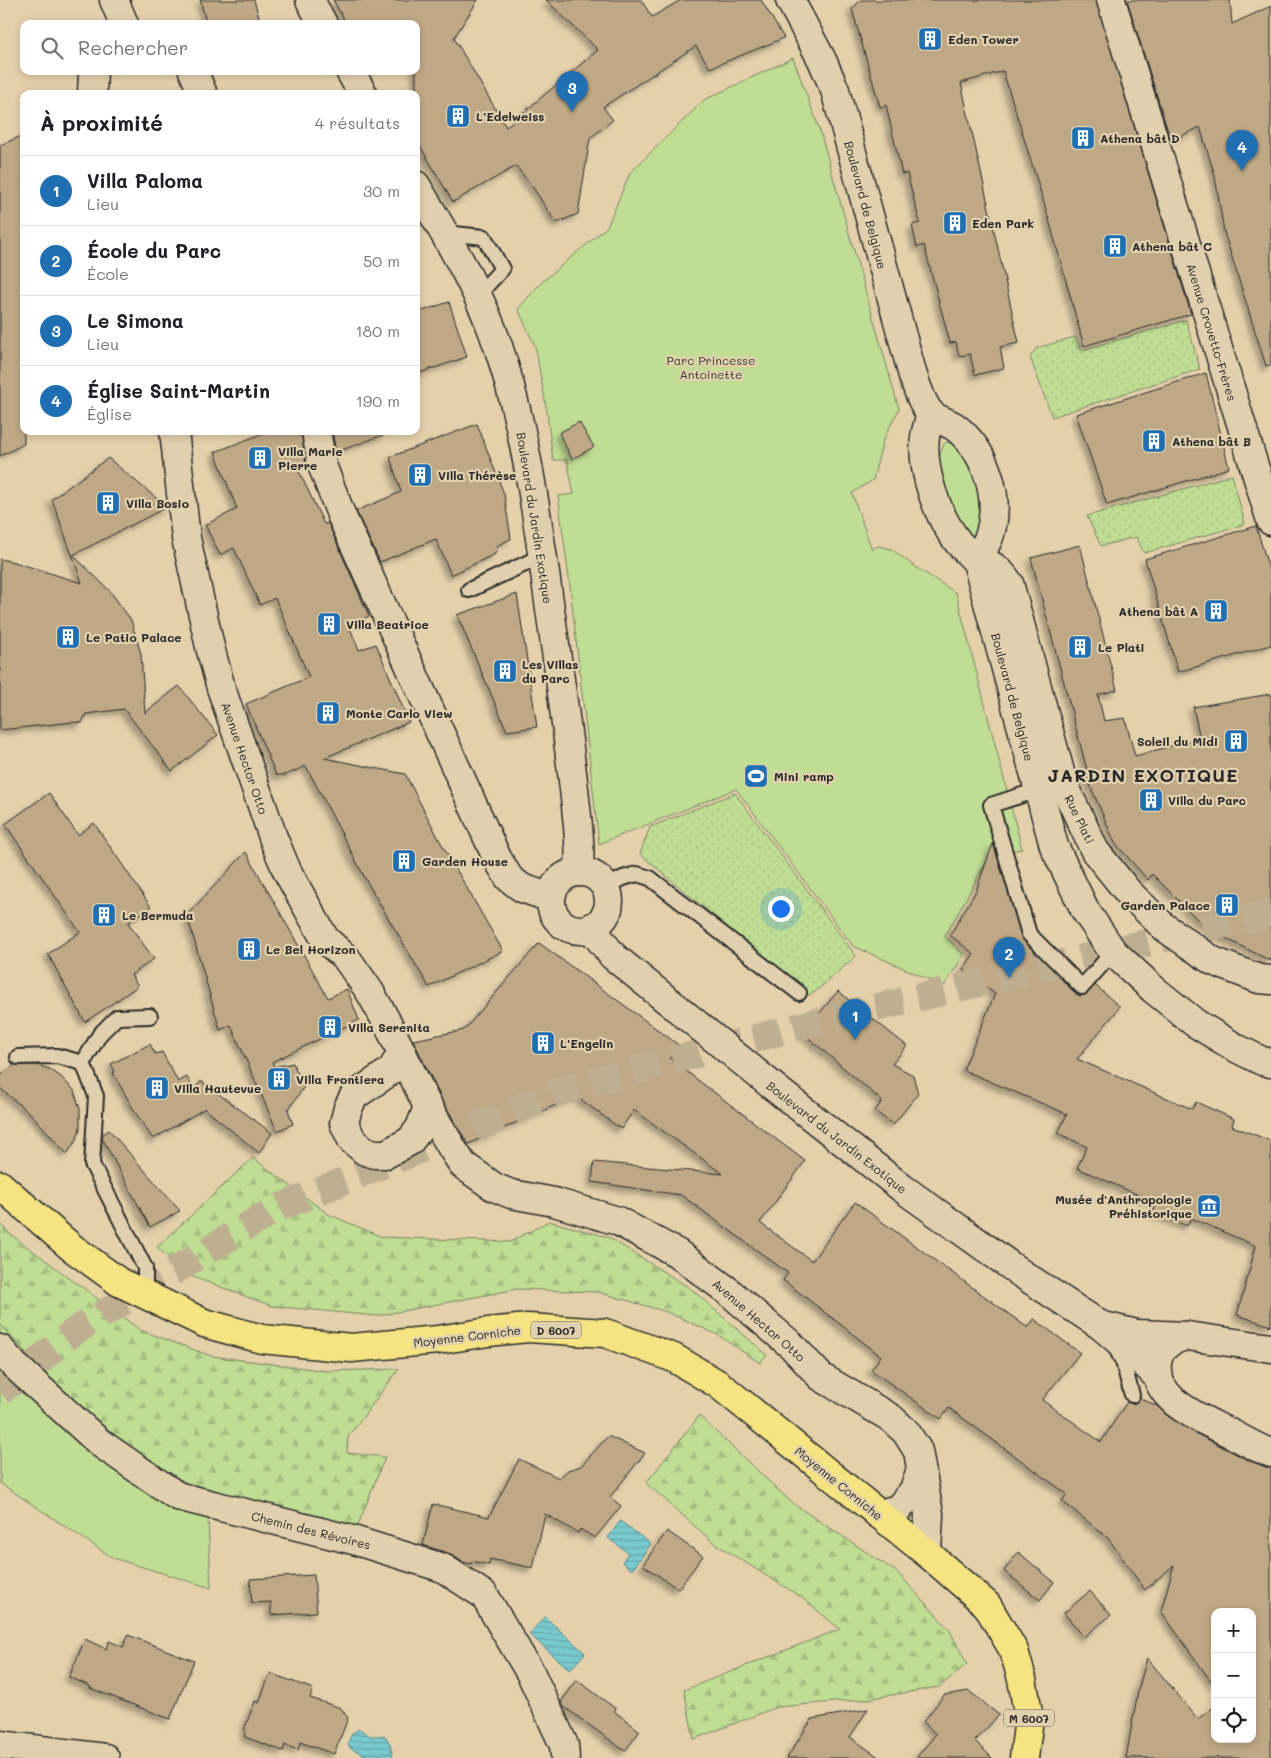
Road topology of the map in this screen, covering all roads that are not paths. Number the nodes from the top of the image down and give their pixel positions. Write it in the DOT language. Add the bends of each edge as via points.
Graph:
graph roads {
  1 [pos="114,0"];
  2 [pos="310,0"];
  3 [pos="790,0"];
  4 [pos="1111,0"];
  5 [pos="122,20"];
  6 [pos="321,20"];
  7 [pos="93,75"];
  8 [pos="195,75"];
  9 [pos="352,75"];
  10 [pos="92,90"];
  11 [pos="201,90"];
  12 [pos="361,90"];
  13 [pos="420,192"];
  14 [pos="931,414"];
  15 [pos="174,435"];
  16 [pos="317,435"];
  17 [pos="1271,520"];
  18 [pos="542,556"];
  19 [pos="977,562"];
  20 [pos="469,590"];
  21 [pos="1038,790"];
  22 [pos="579,872"];
  23 [pos="606,887"];
  24 [pos="551,898"];
  25 [pos="591,928"];
  26 [pos="1113,952"];
  27 [pos="1271,980"];
  28 [pos="799,993"];
  29 [pos="150,1016"];
  30 [pos="402,1052"];
  31 [pos="18,1057"];
  32 [pos="83,1063"];
  33 [pos="1271,1063"];
  34 [pos="428,1107"];
  35 [pos="0,1185"];
  36 [pos="146,1295"];
  37 [pos="1100,1325"];
  38 [pos="1187,1336"];
  39 [pos="1271,1348"];
  40 [pos="0,1349"];
  41 [pos="1158,1377"];
  42 [pos="1132,1395"];
  43 [pos="1271,1453"];
  44 [pos="921,1469"];
  45 [pos="878,1514"];
  46 [pos="927,1553"];
  47 [pos="1022,1679"];
  48 [pos="5,1750"];
  49 [pos="105,1758"];
  50 [pos="565,1758"];
  51 [pos="1024,1758"];
  1 -- 5 [label="street"];
  2 -- 6 [label="street"];
  3 -- 14 [label="street, Boulevard de Belgique" via="835,90 913,376"];
  4 -- 17 [label="street, Avenue Crovetto-Frères"];
  7 -- 10 [label="street"];
  8 -- 11 [label="street"];
  9 -- 12 [label="street"];
  13 -- 18 [label="street, Boulevard du Jardin Exotique" via="477,296 498,346 520,424"];
  14 -- 19 [label="street, Boulevard de Belgique" via="925,436 932,492 942,518 957,541"];
  14 -- 19 [label="street" via="955,427 973,446 990,482 994,504 990,534"];
  15 -- 30 [label="street, Avenue Hector Otto" via="186,538 210,647 274,840 325,939 347,960 370,992"];
  16 -- 24 [label="street" via="322,465 342,517 497,858 509,878 522,888"];
  18 -- 20 [label="lane"];
  18 -- 22 [label="street, Boulevard du Jardin Exotique" via="570,750"];
  19 -- 21 [label="street, Boulevard de Belgique"];
  19 -- 27 [label="street, Rue Plati" via="988,562 1000,570 1009,583 1063,783 1096,851 1128,892 1164,926 1213,961 1259,979"];
  21 -- 26 [label="street, Boulevard de Belgique" via="1054,846 1085,910"];
  21 -- 26 [label="lane" via="991,805 1029,934 1082,987"];
  22 -- 23 [label="street" via="595,876"];
  22 -- 24 [label="street" via="570,873 557,883"];
  23 -- 25 [label="street" via="609,906 606,915"];
  23 -- 28 [label="lane" via="637,874 650,878"];
  24 -- 25 [label="street" via="551,907 559,922 574,930"];
  25 -- 37 [label="street, Boulevard du Jardin Exotique" via="613,956 902,1188"];
  26 -- 33 [label="street, Boulevard de Belgique" via="1195,1023 1236,1048"];
  29 -- 32 [label="lane" via="117,1017 100,1034"];
  30 -- 34 [label="street, Avenue Hector Otto"];
  30 -- 34 [label="street" via="392,1070 354,1096 344,1123 352,1140 365,1151 386,1154 410,1141 420,1128"];
  31 -- 32 [label="lane" via="57,1056"];
  32 -- 36 [label="lane" via="96,1096 92,1164 144,1268"];
  34 -- 44 [label="street, Avenue Hector Otto" via="463,1165 494,1187 618,1221 677,1253 728,1291 791,1345 821,1376 891,1418 906,1432 918,1451"];
  35 -- 36 [label="main road, Moyenne Corniche / D 6007" via="71,1247 118,1282"];
  36 -- 45 [label="main road, Moyenne Corniche / D 6007" via="204,1323 262,1339 351,1348 528,1328 605,1334 674,1358 718,1384"];
  37 -- 38 [label="street, Boulevard du Jardin Exotique" via="1137,1334"];
  37 -- 41 [label="street, Boulevard du Jardin Exotique"];
  37 -- 42 [label="lane" via="1123,1362"];
  38 -- 39 [label="street, Boulevard du Jardin Exotique"];
  38 -- 41 [label="street" via="1166,1345 1156,1365"];
  40 -- 50 [label="street, Chemin des Révoires" via="100,1443 177,1496 352,1540 443,1568 484,1595 531,1674 564,1745"];
  41 -- 43 [label="street, Boulevard du Jardin Exotique" via="1164,1391 1189,1412"];
  44 -- 45 [label="street" via="914,1490 898,1509"];
  44 -- 46 [label="street, Avenue Hector Otto" via="930,1514"];
  45 -- 46 [label="main road, Moyenne Corniche / D 6007"];
  46 -- 47 [label="main road, Moyenne Corniche / D 6007" via="987,1605 1014,1651"];
  47 -- 51 [label="main road, M 6007" via="1029,1718"];
  48 -- 49 [label="street"];
}
